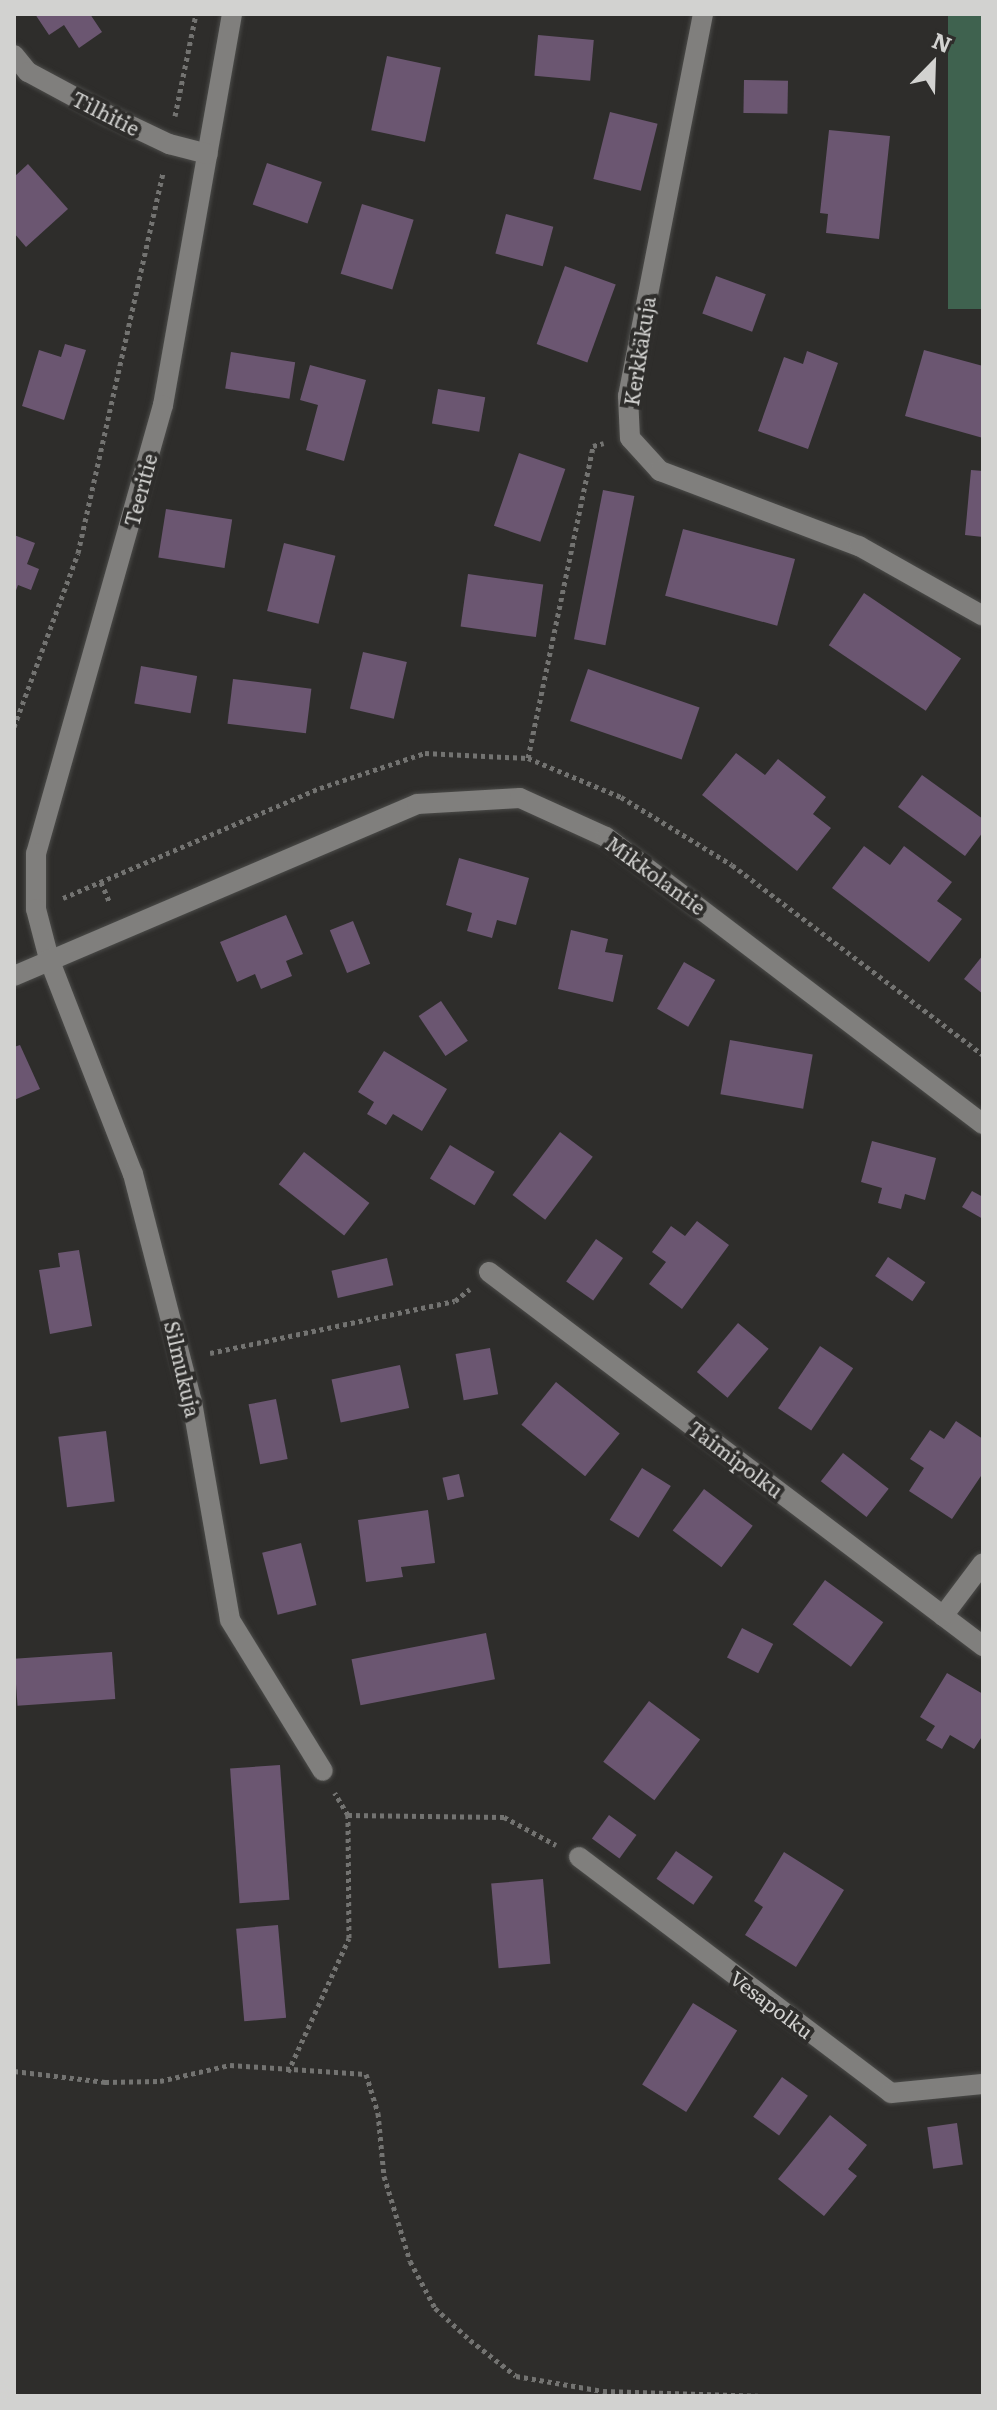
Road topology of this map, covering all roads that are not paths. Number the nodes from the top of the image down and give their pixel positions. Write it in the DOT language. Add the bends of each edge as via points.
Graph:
graph roads {
  1 [pos="232,14"];
  2 [pos="703,14"];
  3 [pos="14,55"];
  4 [pos="208,154"];
  5 [pos="983,616"];
  6 [pos="49,959"];
  7 [pos="14,976"];
  8 [pos="983,1124"];
  9 [pos="489,1272"];
  10 [pos="983,1563"];
  11 [pos="943,1616"];
  12 [pos="983,1646"];
  13 [pos="323,1771"];
  14 [pos="579,1857"];
  15 [pos="983,2084"];
  1 -- 4 [label="street, Teeritie"];
  2 -- 5 [label="street, Kerkkäkuja" via="628,396 630,438 660,471 859,546"];
  3 -- 4 [label="street, Tilhitie" via="28,72 169,144"];
  4 -- 6 [label="street, Teeritie" via="163,405 36,853 36,909"];
  6 -- 7 [label="street, Mikkolantie"];
  6 -- 8 [label="street, Mikkolantie" via="417,804 520,798 606,837"];
  6 -- 13 [label="street, Silmukuja" via="133,1174 181,1359 230,1620"];
  9 -- 11 [label="street, Taimipolku"];
  10 -- 11 [label="street"];
  11 -- 12 [label="street, Taimipolku"];
  14 -- 15 [label="street, Vesapolku" via="891,2093"];
}
